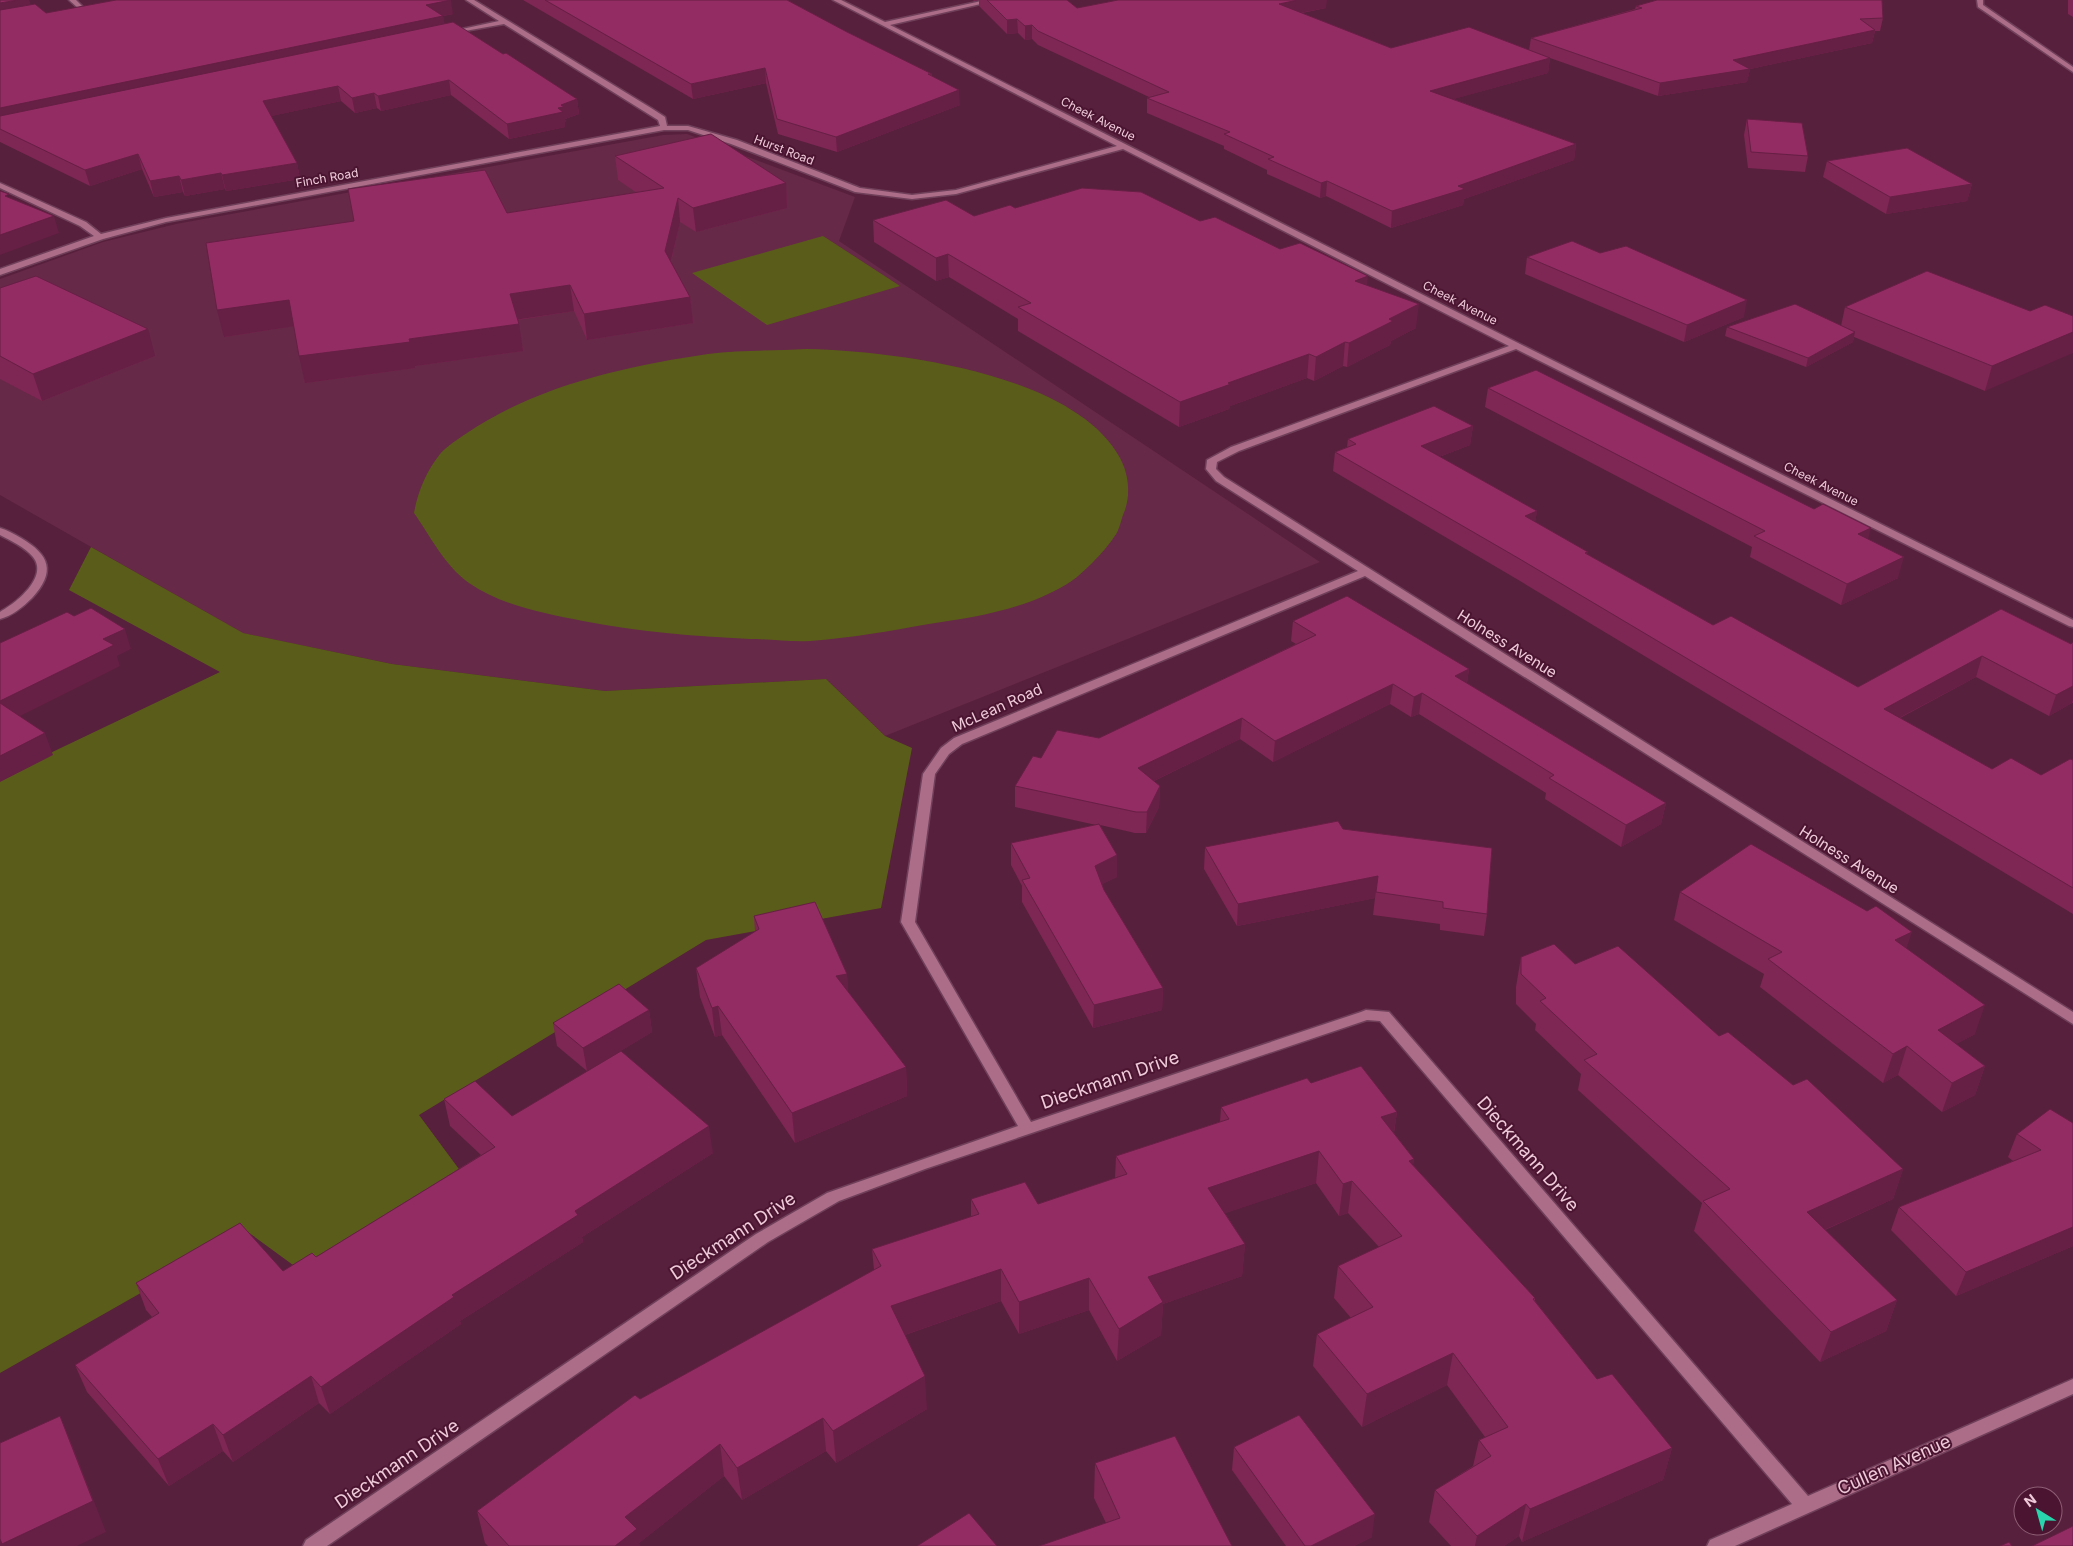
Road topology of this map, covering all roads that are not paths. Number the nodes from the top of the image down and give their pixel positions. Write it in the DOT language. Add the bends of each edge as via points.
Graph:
graph roads {
  1 [pos="72,0"];
  2 [pos="469,0"];
  3 [pos="836,0"];
  4 [pos="994,0"];
  5 [pos="1980,0"];
  6 [pos="90,6"];
  7 [pos="80,7"];
  8 [pos="71,9"];
  9 [pos="505,22"];
  10 [pos="885,24"];
  11 [pos="442,35"];
  12 [pos="2073,70"];
  13 [pos="664,128"];
  14 [pos="1124,146"];
  15 [pos="0,185"];
  16 [pos="100,237"];
  17 [pos="0,272"];
  18 [pos="1517,346"];
  19 [pos="0,531"];
  20 [pos="1365,572"];
  21 [pos="0,616"];
  22 [pos="2073,624"];
  23 [pos="2073,1019"];
  24 [pos="1028,1129"];
  25 [pos="2073,1386"];
  26 [pos="1804,1505"];
  27 [pos="312,1546"];
  28 [pos="1716,1546"];
  1 -- 7 [label="street"];
  2 -- 9 [label="street"];
  3 -- 10 [label="street, Cheek Avenue"];
  4 -- 10 [label="street"];
  5 -- 12 [label="street" via="1980,6"];
  6 -- 7 [label="street"];
  7 -- 8 [label="street"];
  9 -- 11 [label="street"];
  9 -- 13 [label="street" via="662,119"];
  10 -- 14 [label="street, Cheek Avenue"];
  13 -- 14 [label="street, Hurst Road" via="688,128 734,142 858,190 902,197 956,192"];
  13 -- 16 [label="street, Finch Road" via="195,214"];
  14 -- 18 [label="street, Cheek Avenue"];
  15 -- 16 [label="street" via="84,224"];
  16 -- 17 [label="street, Finch Road"];
  18 -- 20 [label="street, Holness Avenue" via="1212,460 1211,468 1220,479"];
  18 -- 22 [label="street, Cheek Avenue"];
  19 -- 21 [label="street" via="39,558 42,568 36,586 18,605"];
  20 -- 23 [label="street, Holness Avenue"];
  20 -- 24 [label="street, McLean Road" via="958,741 945,751 929,774 908,922"];
  24 -- 26 [label="street, Dieckmann Drive" via="1366,1015 1384,1016"];
  24 -- 27 [label="street, Dieckmann Drive" via="833,1197 798,1216"];
  25 -- 26 [label="street, Cullen Avenue"];
  26 -- 28 [label="street, Cullen Avenue"];
}
